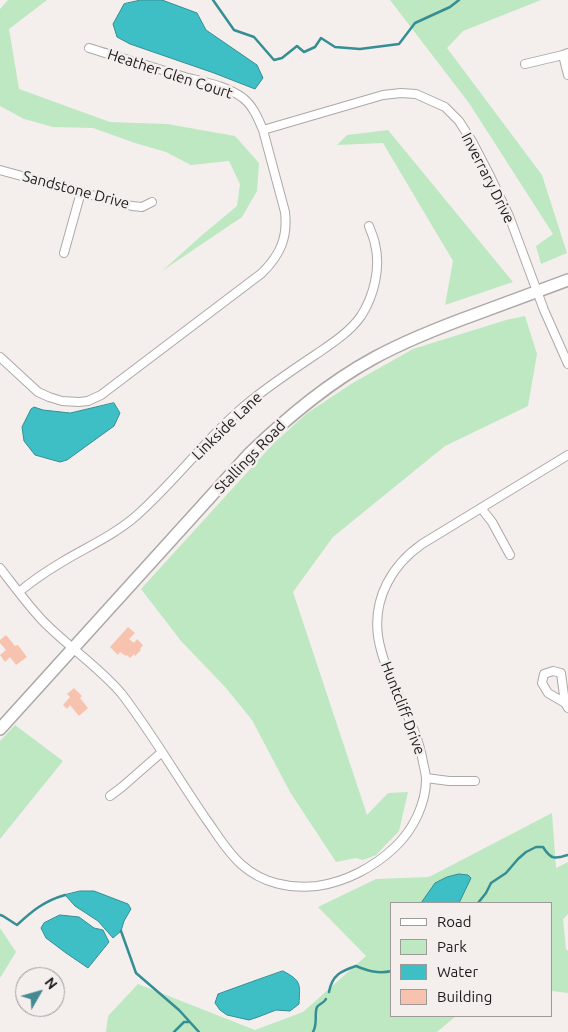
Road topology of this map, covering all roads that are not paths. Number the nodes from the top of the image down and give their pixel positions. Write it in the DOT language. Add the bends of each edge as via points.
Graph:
graph roads {
  1 [pos="89,48"];
  2 [pos="565,54"];
  3 [pos="525,64"];
  4 [pos="568,75"];
  5 [pos="262,130"];
  6 [pos="0,170"];
  7 [pos="81,192"];
  8 [pos="152,202"];
  9 [pos="369,226"];
  10 [pos="64,253"];
  11 [pos="568,280"];
  12 [pos="537,291"];
  13 [pos="0,357"];
  14 [pos="568,364"];
  15 [pos="568,454"];
  16 [pos="481,508"];
  17 [pos="510,554"];
  18 [pos="0,568"];
  19 [pos="19,592"];
  20 [pos="74,649"];
  21 [pos="0,729"];
  22 [pos="162,752"];
  23 [pos="426,778"];
  24 [pos="475,781"];
  25 [pos="110,796"];
  1 -- 5 [label="street, Heather Glen Court" via="228,90 251,106"];
  2 -- 3 [label="street"];
  2 -- 4 [label="street"];
  5 -- 12 [label="street, Inverrary Drive" via="401,93 416,94 445,107 459,121 490,174"];
  5 -- 13 [label="street, Heather Glen Court" via="286,225 278,252 262,273 101,395 88,400 62,401 38,392"];
  6 -- 7 [label="street, Sandstone Drive"];
  7 -- 8 [label="street, Sandstone Drive" via="132,206 142,207"];
  7 -- 10 [label="street"];
  9 -- 19 [label="street, Linkside Lane" via="377,254 375,280 368,303 354,325 243,407 134,517 108,536 43,573"];
  11 -- 12 [label="street, Stallings Road"];
  12 -- 14 [label="street, Inverrary Drive"];
  12 -- 20 [label="street, Stallings Road" via="397,346 352,371 307,402 250,453"];
  15 -- 16 [label="street, Huntcliff Drive"];
  16 -- 17 [label="street"];
  16 -- 23 [label="street, Huntcliff Drive" via="406,557 388,580 379,606 381,648 416,736"];
  18 -- 19 [label="street, Huntcliff Drive"];
  19 -- 20 [label="street, Huntcliff Drive" via="43,621"];
  20 -- 21 [label="street, Stallings Road"];
  20 -- 22 [label="street, Huntcliff Drive" via="107,678"];
  22 -- 23 [label="street, Huntcliff Drive" via="237,860 262,878 292,886 317,886 341,880 364,870 391,851 416,818"];
  22 -- 25 [label="street"];
  23 -- 24 [label="street"];
}
